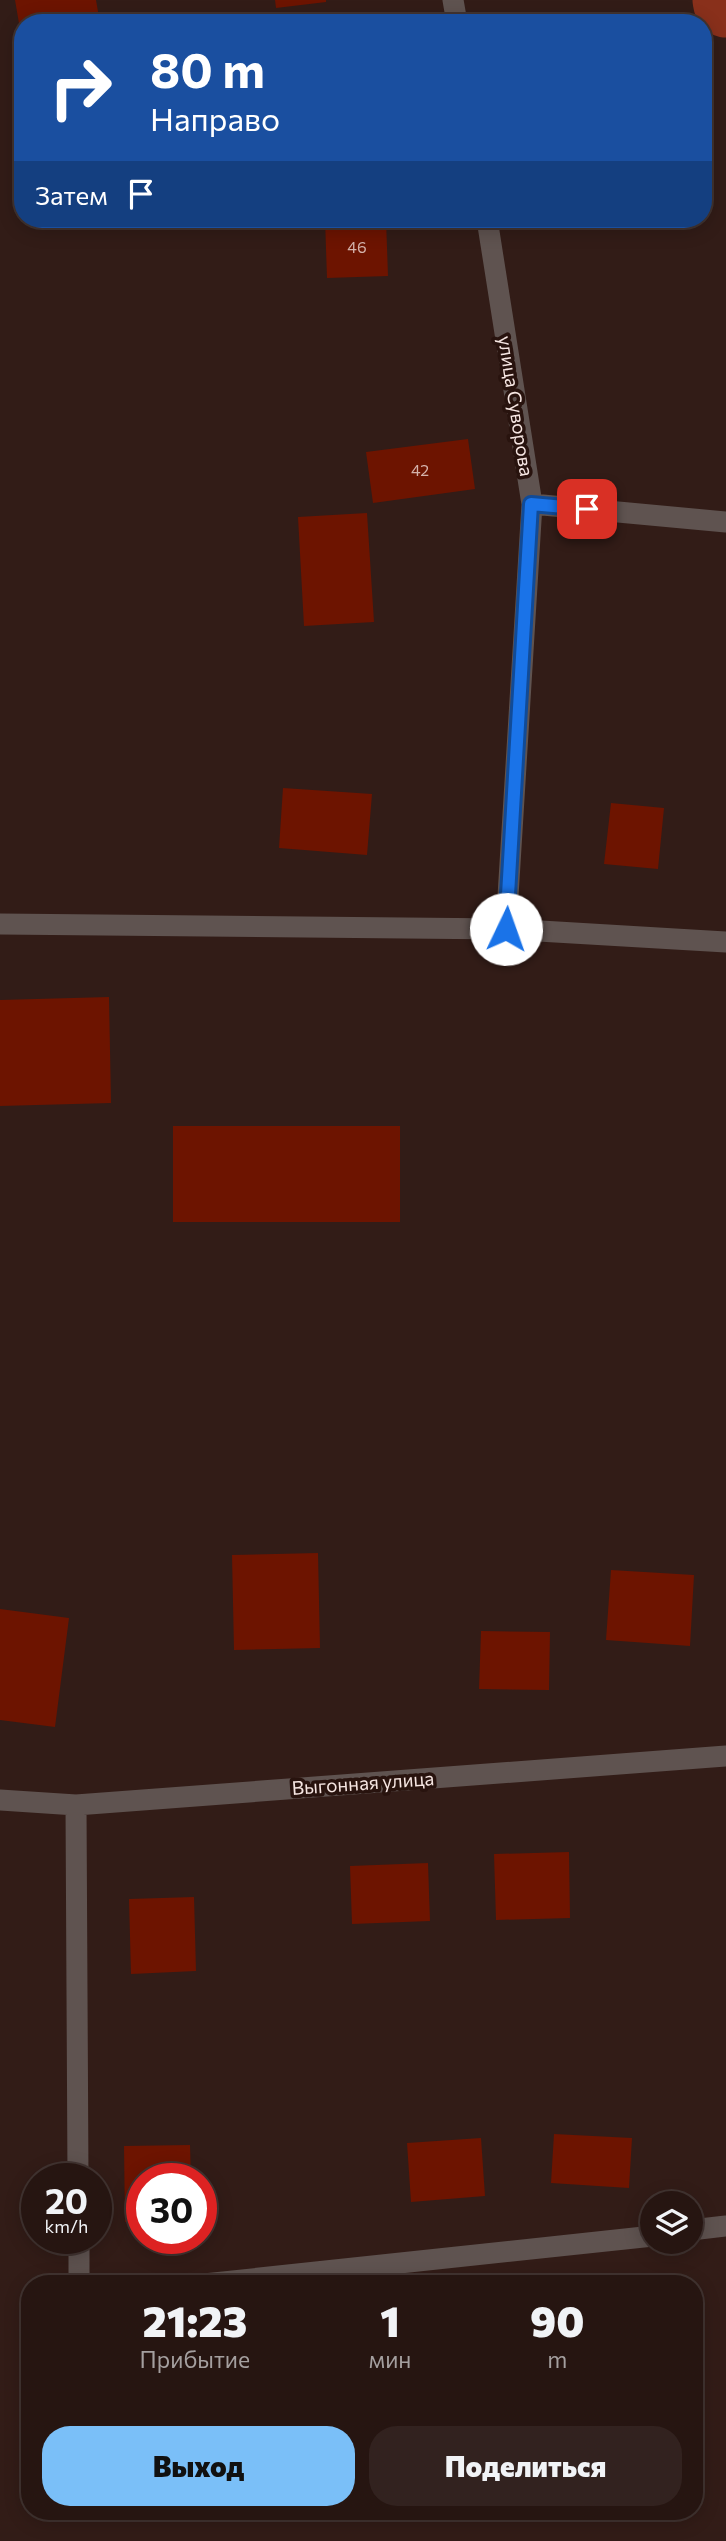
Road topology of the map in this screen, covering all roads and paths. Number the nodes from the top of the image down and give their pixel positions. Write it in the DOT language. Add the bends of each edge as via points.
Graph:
graph roads {
  1 [pos="488,228"];
  2 [pos="531,504"];
  3 [pos="726,522"];
  4 [pos="0,924"];
  5 [pos="506,929"];
  6 [pos="726,942"];
  7 [pos="726,1756"];
  8 [pos="0,1800"];
  9 [pos="76,1805"];
  10 [pos="78,2163"];
  11 [pos="726,2226"];
  12 [pos="703,2229"];
  13 [pos="640,2237"];
  14 [pos="79,2254"];
  15 [pos="79,2275"];
  16 [pos="288,2275"];
  1 -- 2 [label="street, улица Суворова"];
  2 -- 3 [label="street"];
  2 -- 5 [label="street, улица Суворова"];
  4 -- 5 [label="street"];
  5 -- 6 [label="street"];
  7 -- 9 [label="street, Выгонная улица"];
  8 -- 9 [label="street, Выгонная улица"];
  9 -- 10 [label="street"];
  11 -- 12 [label="street"];
  13 -- 16 [label="street"];
  14 -- 15 [label="street"];
}
